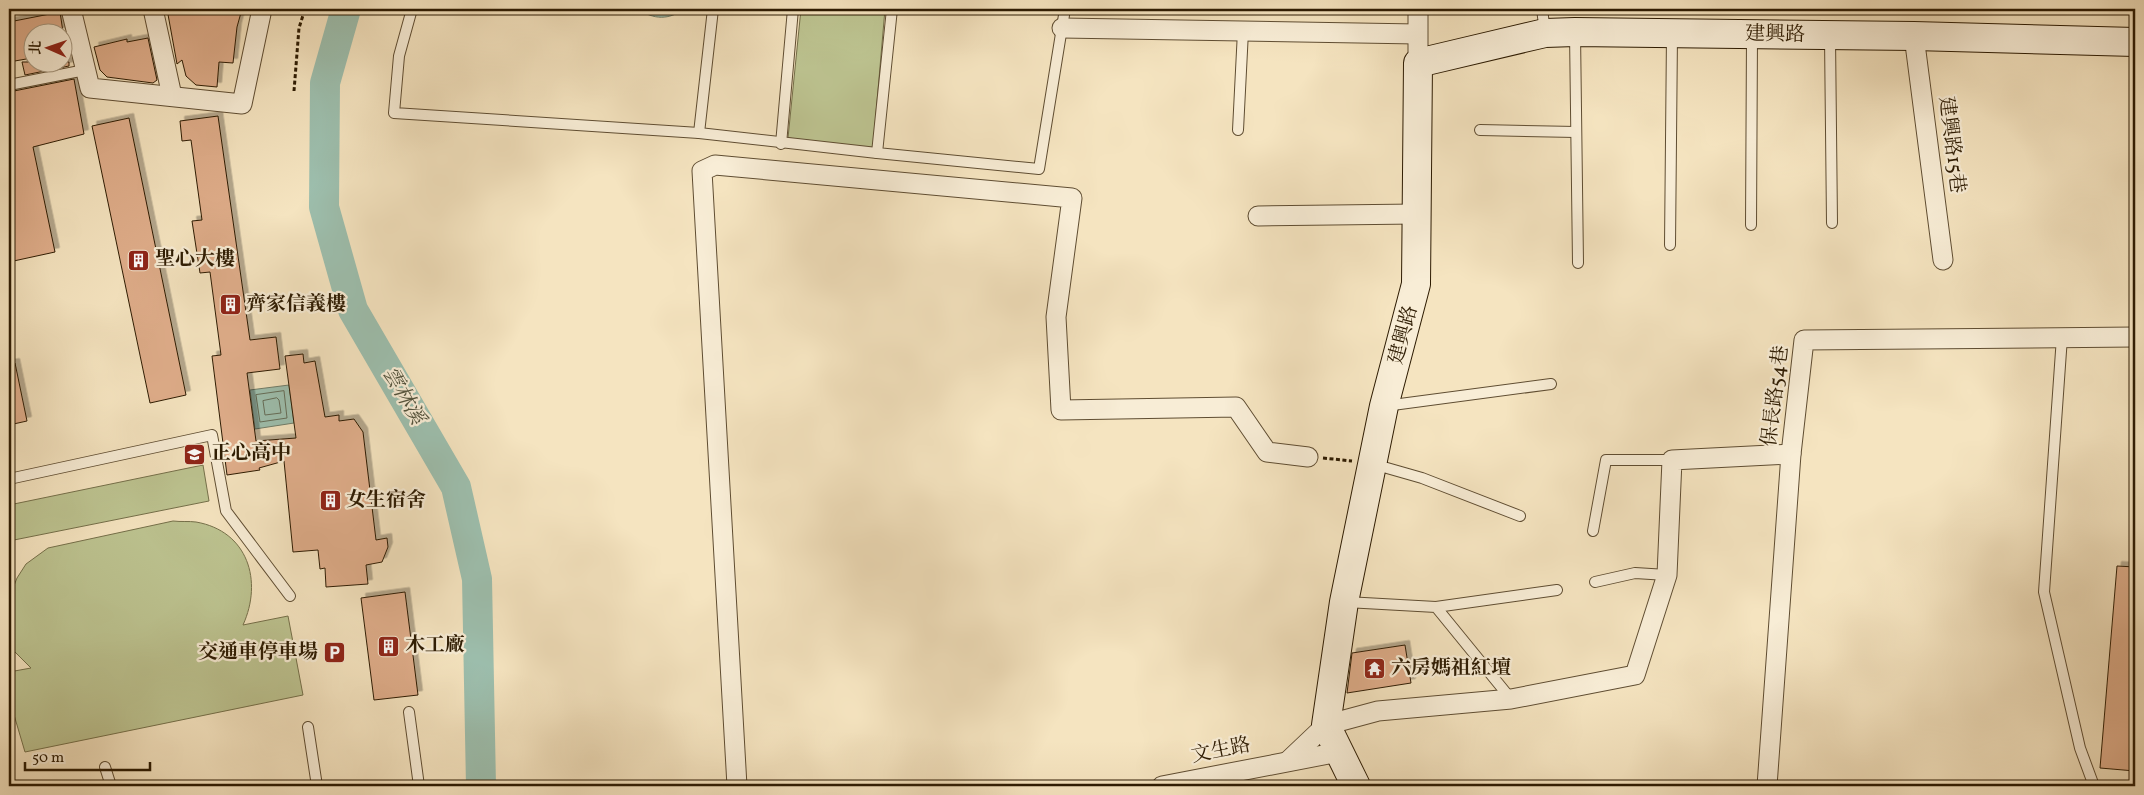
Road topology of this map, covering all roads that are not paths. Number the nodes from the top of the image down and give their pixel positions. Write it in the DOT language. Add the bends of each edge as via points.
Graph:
graph roads {
  1 [pos="71,9"];
  2 [pos="153,9"];
  3 [pos="262,9"];
  4 [pos="412,9"];
  5 [pos="713,9"];
  6 [pos="793,9"];
  7 [pos="892,9"];
  8 [pos="1065,9"];
  9 [pos="1418,9"];
  10 [pos="1544,21"];
  11 [pos="1062,28"];
  12 [pos="1243,31"];
  13 [pos="1575,32"];
  14 [pos="1672,33"];
  15 [pos="1417,34"];
  16 [pos="1752,34"];
  17 [pos="1830,36"];
  18 [pos="1914,36"];
  19 [pos="2135,42"];
  20 [pos="1418,63"];
  21 [pos="85,70"];
  22 [pos="9,84"];
  23 [pos="172,96"];
  24 [pos="1238,130"];
  25 [pos="1480,130"];
  26 [pos="1576,132"];
  27 [pos="699,133"];
  28 [pos="781,144"];
  29 [pos="877,153"];
  30 [pos="1416,214"];
  31 [pos="1258,216"];
  32 [pos="1832,223"];
  33 [pos="1751,225"];
  34 [pos="1670,245"];
  35 [pos="1943,260"];
  36 [pos="1578,263"];
  37 [pos="2062,337"];
  38 [pos="2135,337"];
  39 [pos="1551,384"];
  40 [pos="1384,406"];
  41 [pos="1791,454"];
  42 [pos="1308,456"];
  43 [pos="1672,460"];
  44 [pos="1373,464"];
  45 [pos="9,479"];
  46 [pos="1520,516"];
  47 [pos="1593,531"];
  48 [pos="1666,575"];
  49 [pos="1595,582"];
  50 [pos="1557,590"];
  51 [pos="290,596"];
  52 [pos="1344,602"];
  53 [pos="1436,607"];
  54 [pos="1512,699"];
  55 [pos="408,712"];
  56 [pos="1326,725"];
  57 [pos="308,727"];
  58 [pos="1339,752"];
  59 [pos="1288,761"];
  60 [pos="105,767"];
  61 [pos="111,786"];
  62 [pos="317,786"];
  63 [pos="419,786"];
  64 [pos="737,786"];
  65 [pos="1162,786"];
  66 [pos="1356,786"];
  67 [pos="1767,786"];
  68 [pos="2094,786"];
  1 -- 21 [label="street"];
  2 -- 23 [label="street"];
  3 -- 23 [label="street" via="242,104"];
  4 -- 27 [label="lane" via="399,56 394,113"];
  5 -- 27 [label="lane"];
  6 -- 28 [label="lane"];
  7 -- 29 [label="lane"];
  8 -- 11 [label="lane"];
  9 -- 15 [label="street, 建興路"];
  10 -- 13 [label="street, 建興路"];
  10 -- 20 [label="street, 建興路"];
  11 -- 12 [label="street"];
  11 -- 29 [label="lane" via="1039,169"];
  12 -- 15 [label="street"];
  12 -- 24 [label="lane"];
  13 -- 14 [label="street, 建興路"];
  13 -- 26 [label="lane"];
  14 -- 16 [label="street, 建興路"];
  14 -- 34 [label="lane"];
  15 -- 20 [label="street, 建興路"];
  16 -- 17 [label="street, 建興路"];
  16 -- 33 [label="lane"];
  17 -- 18 [label="street, 建興路"];
  17 -- 32 [label="lane"];
  18 -- 19 [label="street, 建興路"];
  18 -- 35 [label="street, 建興路15巷"];
  20 -- 30 [label="street, 建興路"];
  21 -- 22 [label="lane"];
  21 -- 23 [label="street" via="90,88"];
  25 -- 26 [label="lane"];
  26 -- 36 [label="lane"];
  27 -- 28 [label="lane"];
  28 -- 29 [label="lane"];
  30 -- 31 [label="street"];
  30 -- 40 [label="street, 建興路" via="1416,284"];
  37 -- 38 [label="street, 保長路54巷"];
  37 -- 41 [label="street, 保長路54巷" via="1804,340"];
  37 -- 68 [label="lane" via="2044,592 2080,748"];
  39 -- 40 [label="lane"];
  40 -- 44 [label="street, 建興路"];
  41 -- 43 [label="street"];
  41 -- 67 [label="street, 保長路54巷"];
  42 -- 64 [label="street" via="1267,452 1236,407 1061,410 1056,316 1072,198 715,164 702,171"];
  43 -- 47 [label="lane" via="1606,460"];
  43 -- 48 [label="street"];
  44 -- 46 [label="lane" via="1422,478"];
  44 -- 52 [label="street, 建興路"];
  45 -- 51 [label="lane" via="212,435 226,511"];
  48 -- 49 [label="lane" via="1635,573"];
  48 -- 54 [label="street" via="1635,675"];
  50 -- 53 [label="lane"];
  52 -- 53 [label="lane"];
  52 -- 56 [label="street, 建興路"];
  53 -- 54 [label="lane"];
  54 -- 56 [label="street" via="1378,711"];
  55 -- 63 [label="lane"];
  56 -- 58 [label="street"];
  56 -- 59 [label="street"];
  57 -- 62 [label="lane"];
  58 -- 59 [label="street, 文生路"];
  58 -- 66 [label="street"];
  59 -- 65 [label="street, 文生路"];
  60 -- 61 [label="lane"];
}
